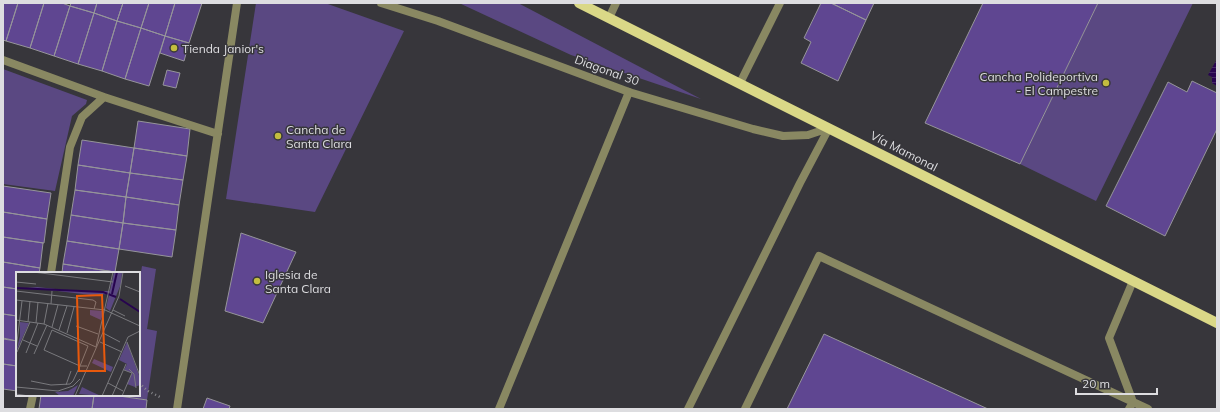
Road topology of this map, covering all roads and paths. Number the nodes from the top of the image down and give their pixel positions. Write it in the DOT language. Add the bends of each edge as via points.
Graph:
graph roads {
  1 [pos="237,3"];
  2 [pos="381,3"];
  3 [pos="579,3"];
  4 [pos="616,3"];
  5 [pos="780,3"];
  6 [pos="609,18"];
  7 [pos="3,60"];
  8 [pos="740,83"];
  9 [pos="629,92"];
  10 [pos="104,97"];
  11 [pos="829,128"];
  12 [pos="218,134"];
  13 [pos="51,272"];
  14 [pos="1133,281"];
  15 [pos="1217,324"];
  16 [pos="140,384"];
  17 [pos="33,396"];
  18 [pos="1131,405"];
  19 [pos="177,407"];
  20 [pos="30,409"];
  21 [pos="499,409"];
  22 [pos="688,409"];
  23 [pos="745,409"];
  24 [pos="1148,409"];
  1 -- 12 [label="street"];
  2 -- 9 [label="street, Diagonal 30" via="438,21"];
  3 -- 6 [label="main road, Vía Mamonal"];
  4 -- 6 [label="street"];
  5 -- 8 [label="street"];
  6 -- 8 [label="main road, Vía Mamonal"];
  7 -- 10 [label="street"];
  8 -- 11 [label="main road, Vía Mamonal"];
  9 -- 11 [label="street, Diagonal 30" via="784,136 808,135"];
  9 -- 21 [label="street"];
  10 -- 12 [label="street"];
  10 -- 13 [label="street" via="82,117 70,147"];
  11 -- 14 [label="main road, Vía Mamonal"];
  11 -- 22 [label="street"];
  12 -- 19 [label="street"];
  14 -- 15 [label="main road, Vía Mamonal"];
  14 -- 18 [label="street" via="1108,338"];
  16 -- 19 [label="path"];
  17 -- 20 [label="street"];
  18 -- 23 [label="street" via="818,256"];
  18 -- 24 [label="street"];
}
